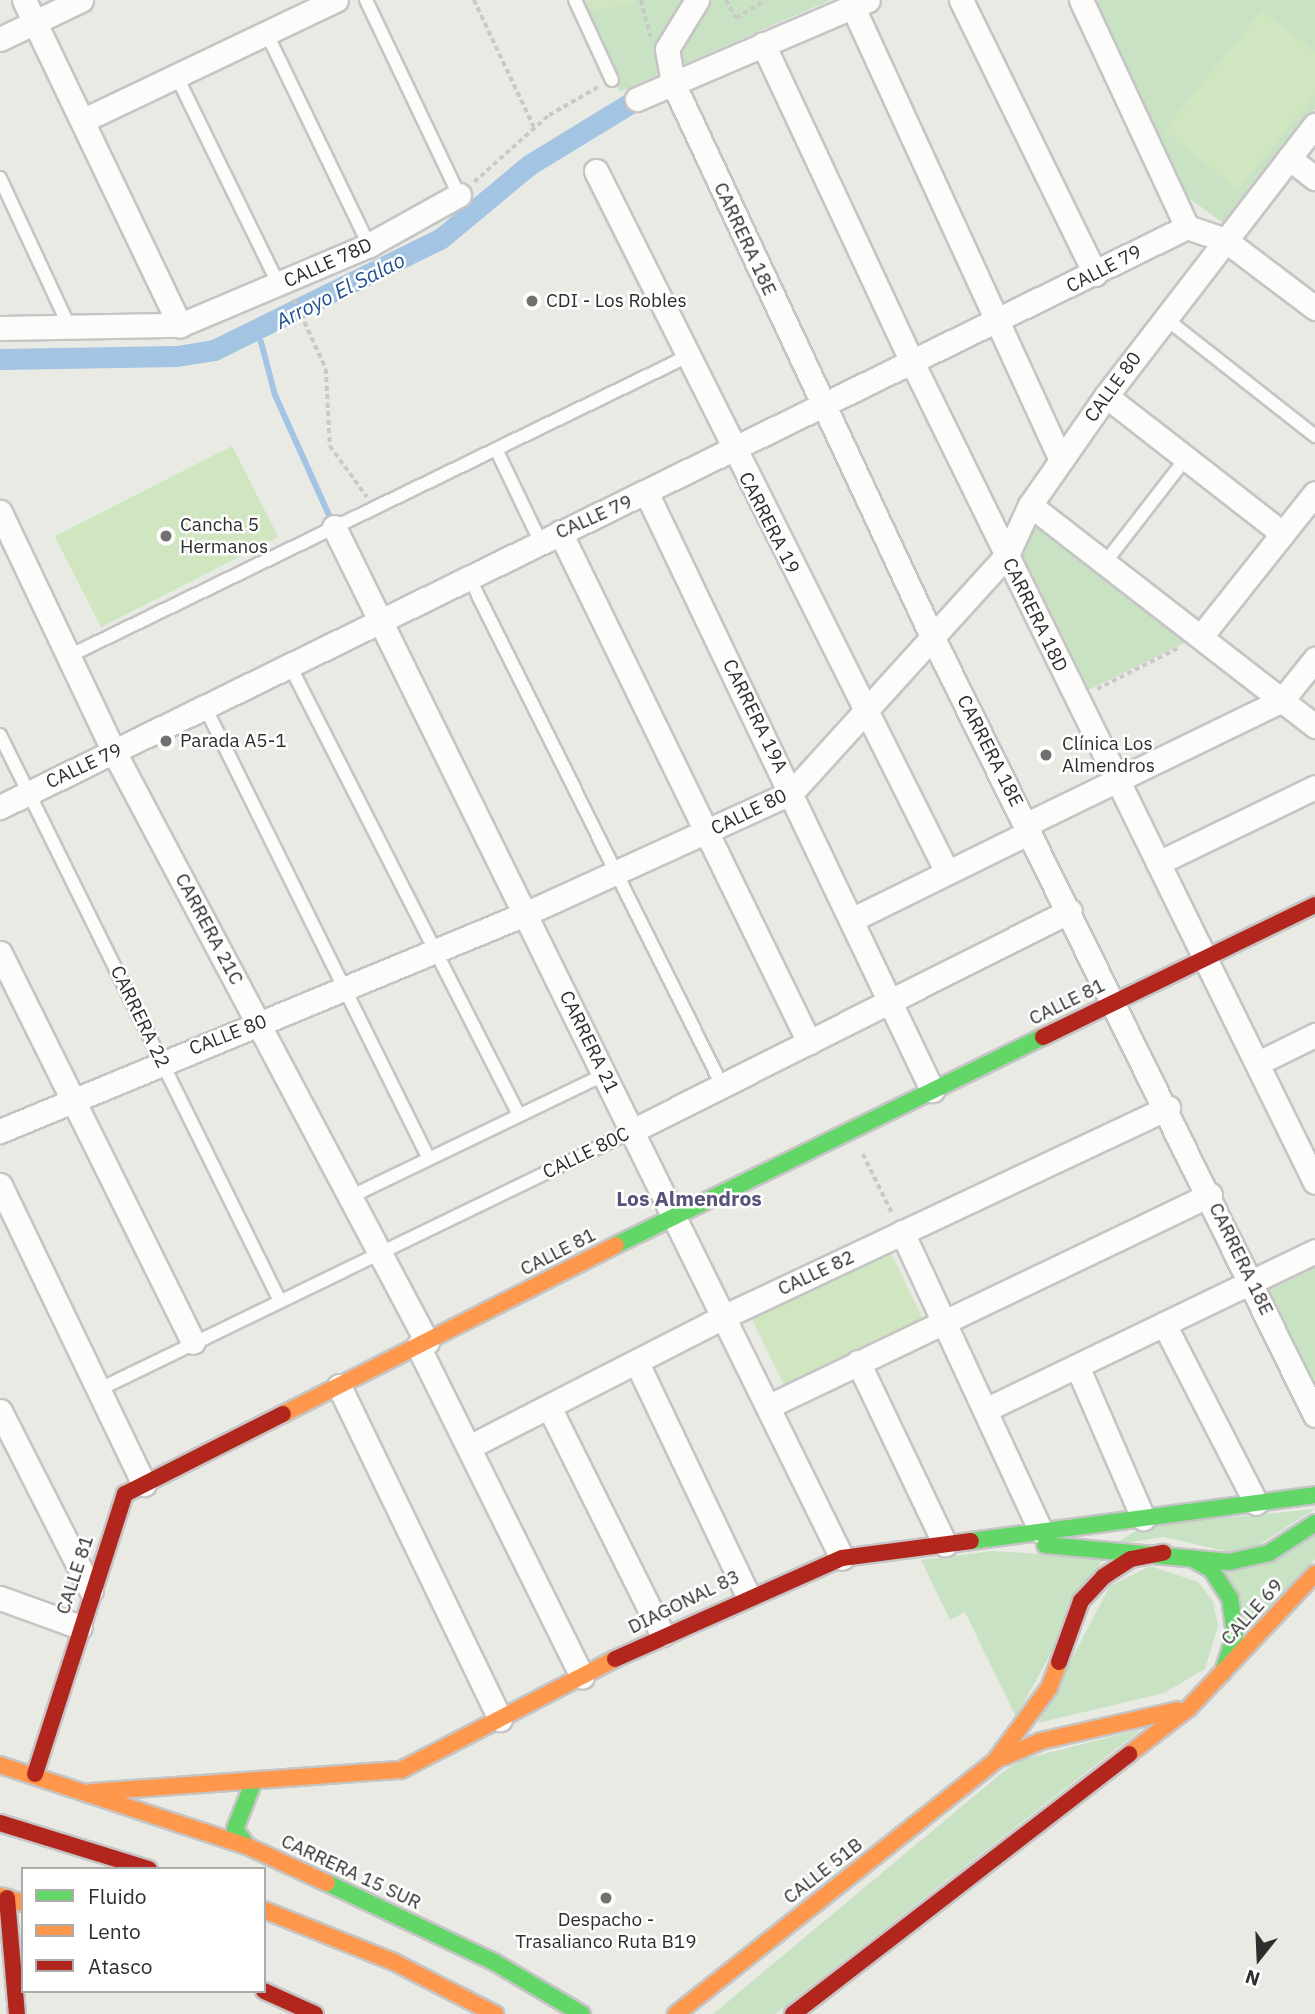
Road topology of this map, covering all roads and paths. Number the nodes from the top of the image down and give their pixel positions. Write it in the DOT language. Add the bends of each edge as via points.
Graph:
graph roads {
  1 [pos="24,0"];
  2 [pos="81,0"];
  3 [pos="366,0"];
  4 [pos="474,0"];
  5 [pos="575,0"];
  6 [pos="641,0"];
  7 [pos="698,0"];
  8 [pos="726,0"];
  9 [pos="766,0"];
  10 [pos="961,0"];
  11 [pos="1081,0"];
  12 [pos="860,1"];
  13 [pos="321,3"];
  14 [pos="35,22"];
  15 [pos="267,32"];
  16 [pos="0,39"];
  17 [pos="763,44"];
  18 [pos="667,48"];
  19 [pos="176,75"];
  20 [pos="612,80"];
  21 [pos="673,83"];
  22 [pos="637,99"];
  23 [pos="84,120"];
  24 [pos="1315,125"];
  25 [pos="534,127"];
  26 [pos="1289,158"];
  27 [pos="596,171"];
  28 [pos="0,178"];
  29 [pos="1315,178"];
  30 [pos="459,195"];
  31 [pos="1187,227"];
  32 [pos="1225,240"];
  33 [pos="369,245"];
  34 [pos="1095,274"];
  35 [pos="287,293"];
  36 [pos="1315,308"];
  37 [pos="1165,318"];
  38 [pos="1000,321"];
  39 [pos="68,324"];
  40 [pos="180,325"];
  41 [pos="0,328"];
  42 [pos="686,357"];
  43 [pos="913,365"];
  44 [pos="1106,396"];
  45 [pos="824,409"];
  46 [pos="1315,436"];
  47 [pos="496,449"];
  48 [pos="733,453"];
  49 [pos="1186,458"];
  50 [pos="1062,460"];
  51 [pos="1315,493"];
  52 [pos="647,494"];
  53 [pos="1030,505"];
  54 [pos="376,507"];
  55 [pos="0,512"];
  56 [pos="334,527"];
  57 [pos="1283,534"];
  58 [pos="550,537"];
  59 [pos="8,548"];
  60 [pos="1007,555"];
  61 [pos="1107,560"];
  62 [pos="469,577"];
  63 [pos="381,620"];
  64 [pos="931,634"];
  65 [pos="1202,635"];
  66 [pos="69,656"];
  67 [pos="1315,659"];
  68 [pos="289,664"];
  69 [pos="1076,699"];
  70 [pos="1282,700"];
  71 [pos="205,707"];
  72 [pos="865,711"];
  73 [pos="1315,726"];
  74 [pos="0,734"];
  75 [pos="114,752"];
  76 [pos="1115,780"];
  77 [pos="1315,787"];
  78 [pos="29,792"];
  79 [pos="792,792"];
  80 [pos="0,807"];
  81 [pos="1028,828"];
  82 [pos="707,833"];
  83 [pos="1158,863"];
  84 [pos="614,872"];
  85 [pos="947,872"];
  86 [pos="1315,905"];
  87 [pos="1069,911"];
  88 [pos="527,913"];
  89 [pos="853,919"];
  90 [pos="438,951"];
  91 [pos="0,953"];
  92 [pos="1205,958"];
  93 [pos="343,988"];
  94 [pos="891,1000"];
  95 [pos="1115,1002"];
  96 [pos="259,1023"];
  97 [pos="1315,1035"];
  98 [pos="809,1042"];
  99 [pos="162,1061"];
  100 [pos="1258,1063"];
  101 [pos="605,1074"];
  102 [pos="722,1085"];
  103 [pos="932,1090"];
  104 [pos="75,1097"];
  105 [pos="1168,1108"];
  106 [pos="519,1115"];
  107 [pos="850,1130"];
  108 [pos="0,1131"];
  109 [pos="632,1131"];
  110 [pos="1307,1144"];
  111 [pos="429,1159"];
  112 [pos="1315,1182"];
  113 [pos="0,1185"];
  114 [pos="1210,1195"];
  115 [pos="352,1196"];
  116 [pos="674,1216"];
  117 [pos="902,1232"];
  118 [pos="1315,1251"];
  119 [pos="382,1252"];
  120 [pos="1252,1281"];
  121 [pos="280,1301"];
  122 [pos="723,1317"];
  123 [pos="942,1318"];
  124 [pos="1164,1324"];
  125 [pos="193,1342"];
  126 [pos="423,1344"];
  127 [pos="858,1362"];
  128 [pos="637,1363"];
  129 [pos="1077,1366"];
  130 [pos="339,1386"];
  131 [pos="100,1389"];
  132 [pos="769,1406"];
  133 [pos="550,1407"];
  134 [pos="985,1410"];
  135 [pos="0,1411"];
  136 [pos="1315,1415"];
  137 [pos="469,1447"];
  138 [pos="144,1483"];
  139 [pos="1315,1495"];
  140 [pos="1256,1503"];
  141 [pos="1143,1518"];
  142 [pos="1315,1523"];
  143 [pos="1041,1531"];
  144 [pos="976,1540"];
  145 [pos="945,1544"];
  146 [pos="1163,1553"];
  147 [pos="1187,1557"];
  148 [pos="842,1558"];
  149 [pos="1315,1574"];
  150 [pos="92,1590"];
  151 [pos="747,1594"];
  152 [pos="0,1598"];
  153 [pos="80,1627"];
  154 [pos="662,1634"];
  155 [pos="582,1676"];
  156 [pos="1221,1678"];
  157 [pos="1198,1698"];
  158 [pos="500,1719"];
  159 [pos="995,1761"];
  160 [pos="0,1765"];
  161 [pos="35,1774"];
  162 [pos="253,1783"];
  163 [pos="91,1792"];
  164 [pos="0,1823"];
  165 [pos="247,1846"];
  166 [pos="143,1867"];
  167 [pos="3,1897"];
  168 [pos="21,1902"];
  169 [pos="266,1911"];
  170 [pos="266,1992"];
  171 [pos="678,2013"];
  172 [pos="17,2014"];
  173 [pos="315,2014"];
  174 [pos="495,2014"];
  175 [pos="582,2014"];
  176 [pos="793,2014"];
  1 -- 14 [label="street"];
  2 -- 14 [label="street"];
  3 -- 30 [label="lane"];
  4 -- 25 [label="path"];
  5 -- 20 [label="lane"];
  6 -- 18 [label="path" via="646,33"];
  7 -- 18 [label="street"];
  8 -- 9 [label="path" via="736,18"];
  10 -- 34 [label="street"];
  11 -- 31 [label="street"];
  12 -- 17 [label="street"];
  12 -- 38 [label="street"];
  13 -- 15 [label="street"];
  14 -- 16 [label="street"];
  14 -- 23 [label="street"];
  15 -- 19 [label="street"];
  15 -- 33 [label="lane"];
  17 -- 21 [label="street"];
  17 -- 43 [label="street, CARRERA 18D"];
  18 -- 21 [label="street, CARRERA 18E"];
  19 -- 23 [label="street"];
  19 -- 35 [label="lane"];
  20 -- 25 [label="path"];
  21 -- 22 [label="street"];
  21 -- 45 [label="street, CARRERA 18E"];
  23 -- 40 [label="street"];
  24 -- 26 [label="street, CALLE 80"];
  25 -- 30 [label="path"];
  26 -- 29 [label="street"];
  26 -- 32 [label="street, CALLE 80"];
  27 -- 42 [label="street, CARRERA 19"];
  28 -- 39 [label="lane"];
  30 -- 33 [label="street, CALLE 78D"];
  31 -- 32 [label="street"];
  31 -- 34 [label="street, CALLE 79"];
  32 -- 36 [label="street"];
  32 -- 37 [label="street, CALLE 80"];
  33 -- 35 [label="street, CALLE 78D"];
  34 -- 38 [label="street, CALLE 79"];
  35 -- 40 [label="street, CALLE 78D"];
  35 -- 54 [label="path" via="326,369 330,446"];
  37 -- 44 [label="street, CALLE 80"];
  37 -- 46 [label="lane"];
  38 -- 43 [label="street, CALLE 79"];
  38 -- 50 [label="street"];
  39 -- 40 [label="street, CALLE 78D"];
  39 -- 41 [label="street, CALLE 78D"];
  42 -- 47 [label="lane"];
  42 -- 48 [label="street, CARRERA 19"];
  43 -- 45 [label="street, CALLE 79"];
  43 -- 60 [label="street, CARRERA 18D"];
  44 -- 49 [label="street"];
  44 -- 50 [label="street, CALLE 80"];
  45 -- 48 [label="street, CALLE 79"];
  45 -- 64 [label="street, CARRERA 18E"];
  47 -- 54 [label="lane"];
  47 -- 58 [label="lane"];
  48 -- 52 [label="street, CALLE 79"];
  48 -- 72 [label="street, CARRERA 19"];
  49 -- 57 [label="street"];
  49 -- 61 [label="lane"];
  50 -- 53 [label="street, CALLE 80"];
  51 -- 57 [label="street"];
  52 -- 58 [label="street, CALLE 79"];
  52 -- 79 [label="street, CARRERA 19A"];
  53 -- 60 [label="street, CALLE 80"];
  53 -- 61 [label="street"];
  54 -- 56 [label="lane"];
  55 -- 59 [label="street, CARRERA 21C"];
  56 -- 63 [label="street, CARRERA 21"];
  56 -- 66 [label="lane"];
  57 -- 65 [label="street"];
  58 -- 62 [label="street, CALLE 79"];
  58 -- 82 [label="street"];
  59 -- 66 [label="street, CARRERA 21C"];
  60 -- 64 [label="street, CALLE 80"];
  60 -- 69 [label="street, CARRERA 18D"];
  61 -- 65 [label="street"];
  62 -- 63 [label="street, CALLE 79"];
  62 -- 84 [label="lane"];
  63 -- 68 [label="street, CALLE 79"];
  63 -- 88 [label="street, CARRERA 21"];
  64 -- 72 [label="street, CALLE 80"];
  64 -- 81 [label="street, CARRERA 18E"];
  65 -- 69 [label="path"];
  65 -- 70 [label="street"];
  66 -- 75 [label="street, CARRERA 21C"];
  67 -- 70 [label="street"];
  68 -- 71 [label="street, CALLE 79"];
  68 -- 90 [label="lane"];
  69 -- 76 [label="street, CARRERA 18D"];
  70 -- 73 [label="street"];
  70 -- 76 [label="street"];
  71 -- 75 [label="street, CALLE 79"];
  71 -- 93 [label="lane"];
  72 -- 79 [label="street, CALLE 80"];
  72 -- 85 [label="street, CARRERA 19"];
  74 -- 78 [label="lane, CARRERA 22"];
  75 -- 78 [label="street, CALLE 79"];
  75 -- 96 [label="street, CARRERA 21C"];
  76 -- 81 [label="street"];
  76 -- 83 [label="street, CARRERA 18D"];
  77 -- 83 [label="street"];
  78 -- 80 [label="street, CALLE 79"];
  78 -- 99 [label="lane, CARRERA 22"];
  79 -- 82 [label="street, CALLE 80"];
  79 -- 89 [label="street, CARRERA 19A"];
  81 -- 85 [label="street"];
  81 -- 87 [label="street, CARRERA 18E"];
  82 -- 84 [label="street, CALLE 80"];
  82 -- 98 [label="street"];
  83 -- 92 [label="street, CARRERA 18D"];
  84 -- 88 [label="street, CALLE 80"];
  84 -- 102 [label="lane"];
  85 -- 89 [label="street"];
  86 -- 92 [label="main road, CALLE 81"];
  87 -- 94 [label="street, CALLE 80C"];
  87 -- 95 [label="street, CARRERA 18E"];
  88 -- 90 [label="street, CALLE 80"];
  88 -- 101 [label="street, CARRERA 21"];
  89 -- 94 [label="street, CARRERA 19A"];
  90 -- 93 [label="street, CALLE 80"];
  90 -- 106 [label="lane"];
  91 -- 104 [label="street"];
  92 -- 95 [label="main road, CALLE 81"];
  92 -- 100 [label="street, CARRERA 18D"];
  93 -- 96 [label="street, CALLE 80"];
  93 -- 111 [label="lane"];
  94 -- 98 [label="street, CALLE 80C"];
  94 -- 103 [label="street, CARRERA 19A"];
  95 -- 103 [label="main road, CALLE 81"];
  95 -- 105 [label="street, CARRERA 18E"];
  96 -- 99 [label="street, CALLE 80"];
  96 -- 115 [label="street, CARRERA 21C"];
  97 -- 100 [label="street"];
  98 -- 102 [label="street, CALLE 80C"];
  99 -- 104 [label="street, CALLE 80"];
  99 -- 121 [label="lane, CARRERA 22"];
  100 -- 110 [label="street, CARRERA 18D"];
  101 -- 106 [label="lane"];
  101 -- 109 [label="street, CARRERA 21"];
  102 -- 109 [label="street, CALLE 80C"];
  103 -- 107 [label="main road, CALLE 81"];
  104 -- 108 [label="street, CALLE 80"];
  104 -- 125 [label="street"];
  105 -- 114 [label="street, CARRERA 18E"];
  105 -- 117 [label="street, CALLE 82"];
  106 -- 111 [label="lane"];
  107 -- 116 [label="main road, CALLE 81"];
  107 -- 117 [label="path"];
  109 -- 116 [label="street, CARRERA 21"];
  109 -- 119 [label="lane, CALLE 80C"];
  110 -- 112 [label="street, CARRERA 18D"];
  111 -- 115 [label="lane"];
  113 -- 131 [label="street"];
  114 -- 120 [label="street, CARRERA 18E"];
  114 -- 123 [label="street"];
  115 -- 119 [label="street, CARRERA 21C"];
  116 -- 122 [label="street, CARRERA 21"];
  116 -- 126 [label="main road, CALLE 81"];
  117 -- 122 [label="street, CALLE 82"];
  117 -- 123 [label="street"];
  118 -- 120 [label="street"];
  119 -- 121 [label="lane, CALLE 80C"];
  119 -- 126 [label="street, CARRERA 21C"];
  120 -- 124 [label="street"];
  120 -- 136 [label="street, CARRERA 18E"];
  121 -- 125 [label="lane, CALLE 80C"];
  122 -- 128 [label="street, CALLE 82"];
  122 -- 132 [label="street, CARRERA 21"];
  123 -- 127 [label="street"];
  123 -- 134 [label="street"];
  124 -- 129 [label="street"];
  124 -- 140 [label="street"];
  125 -- 131 [label="lane, CALLE 80C"];
  126 -- 130 [label="main road, CALLE 81"];
  126 -- 137 [label="street, CARRERA 21C"];
  127 -- 132 [label="street"];
  127 -- 145 [label="street"];
  128 -- 133 [label="street, CALLE 82"];
  128 -- 151 [label="street"];
  129 -- 134 [label="street"];
  129 -- 141 [label="street"];
  130 -- 138 [label="main road, CALLE 81"];
  130 -- 158 [label="street"];
  131 -- 138 [label="street"];
  132 -- 148 [label="street, CARRERA 21"];
  133 -- 137 [label="street, CALLE 82"];
  133 -- 154 [label="street"];
  134 -- 143 [label="street"];
  135 -- 150 [label="street"];
  137 -- 155 [label="street, CARRERA 21C"];
  138 -- 150 [label="main road, CALLE 81" via="125,1494"];
  139 -- 140 [label="main road, DIAGONAL 83"];
  140 -- 141 [label="main road, DIAGONAL 83"];
  141 -- 143 [label="main road, DIAGONAL 83"];
  142 -- 147 [label="main road" via="1252,1559"];
  143 -- 144 [label="main road, DIAGONAL 83"];
  144 -- 145 [label="main road, DIAGONAL 83"];
  144 -- 146 [label="main road"];
  145 -- 148 [label="main road, DIAGONAL 83"];
  146 -- 147 [label="main road"];
  146 -- 159 [label="main road" via="1131,1559 1103,1577 1081,1601 1049,1688"];
  147 -- 156 [label="main road" via="1212,1569 1230,1598 1235,1635"];
  148 -- 151 [label="main road, DIAGONAL 83"];
  149 -- 156 [label="main road, CALLE 69"];
  150 -- 153 [label="main road, CALLE 81"];
  151 -- 154 [label="main road, DIAGONAL 83"];
  152 -- 153 [label="street"];
  153 -- 161 [label="main road, CALLE 81"];
  154 -- 155 [label="main road, DIAGONAL 83"];
  155 -- 158 [label="main road, DIAGONAL 83"];
  156 -- 157 [label="main road, CALLE 69"];
  157 -- 159 [label="main road" via="1147,1721 1051,1738"];
  157 -- 176 [label="main road"];
  158 -- 162 [label="main road, DIAGONAL 83" via="401,1770"];
  159 -- 171 [label="main road, CALLE 51B"];
  160 -- 161 [label="main road, CARRERA 15 SUR"];
  161 -- 163 [label="main road, CARRERA 15 SUR"];
  162 -- 163 [label="main road, DIAGONAL 83"];
  162 -- 165 [label="main road" via="235,1829"];
  163 -- 165 [label="main road, CARRERA 15 SUR"];
  164 -- 166 [label="main road"];
  165 -- 175 [label="main road, CARRERA 15 SUR" via="494,1962"];
  167 -- 168 [label="main road"];
  167 -- 172 [label="main road"];
  169 -- 174 [label="main road" via="394,1962"];
  170 -- 173 [label="main road"];
}
